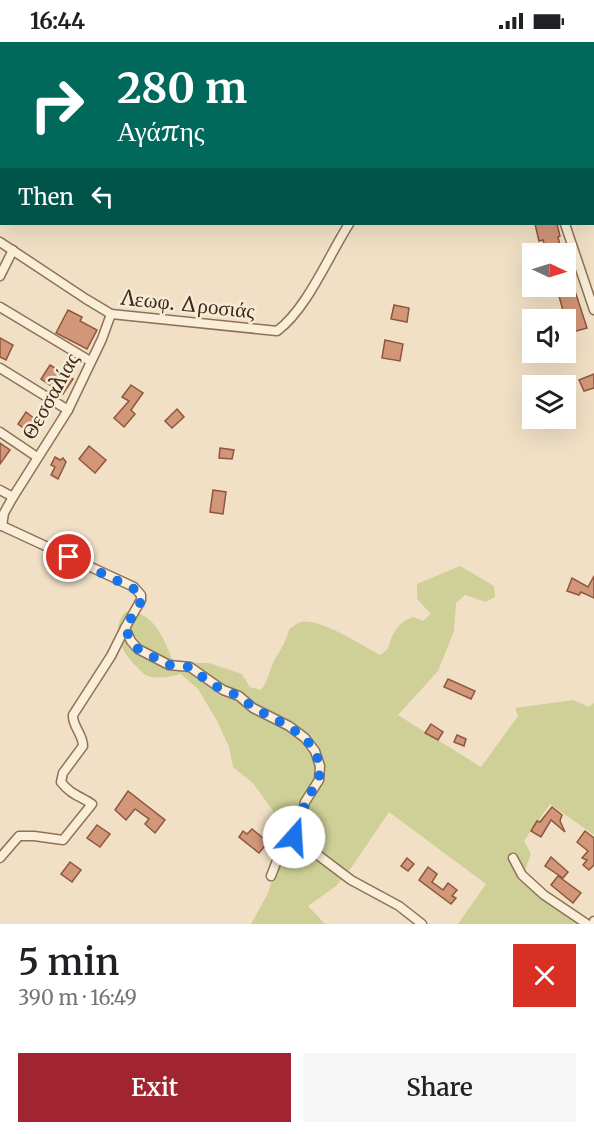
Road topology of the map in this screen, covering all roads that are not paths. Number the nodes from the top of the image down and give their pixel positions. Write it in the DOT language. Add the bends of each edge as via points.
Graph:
graph roads {
  1 [pos="348,225"];
  2 [pos="565,225"];
  3 [pos="0,242"];
  4 [pos="13,250"];
  5 [pos="0,276"];
  6 [pos="0,307"];
  7 [pos="594,310"];
  8 [pos="111,314"];
  9 [pos="90,361"];
  10 [pos="0,368"];
  11 [pos="68,410"];
  12 [pos="0,432"];
  13 [pos="37,457"];
  14 [pos="0,490"];
  15 [pos="13,497"];
  16 [pos="1,525"];
  17 [pos="125,628"];
  18 [pos="294,837"];
  19 [pos="0,858"];
  20 [pos="513,858"];
  21 [pos="271,876"];
  22 [pos="422,924"];
  23 [pos="587,924"];
  1 -- 8 [label="street, Λεωφ. Δροσιάς" via="291,320 277,330"];
  2 -- 7 [label="street"];
  3 -- 4 [label="street, Λεωφ. Δροσιάς"];
  4 -- 5 [label="street"];
  4 -- 8 [label="street, Λεωφ. Δροσιάς"];
  6 -- 9 [label="street"];
  8 -- 9 [label="street, Θεσσαλίας"];
  9 -- 11 [label="street, Θεσσαλίας"];
  10 -- 11 [label="street"];
  11 -- 13 [label="street, Θεσσαλίας"];
  12 -- 13 [label="street"];
  13 -- 15 [label="street, Θεσσαλίας"];
  14 -- 15 [label="street"];
  15 -- 16 [label="street, Θεσσαλίας"];
  16 -- 17 [label="street" via="138,591 140,604"];
  17 -- 18 [label="street" via="138,649 169,665 190,667 210,683 239,696 305,738 320,766 319,780 305,802"];
  17 -- 19 [label="street" via="73,715 83,746 63,773 62,782 70,794 92,804 63,840 19,836"];
  18 -- 21 [label="street"];
  18 -- 22 [label="street" via="351,880 399,906"];
  20 -- 23 [label="street" via="522,875 543,895"];
}
